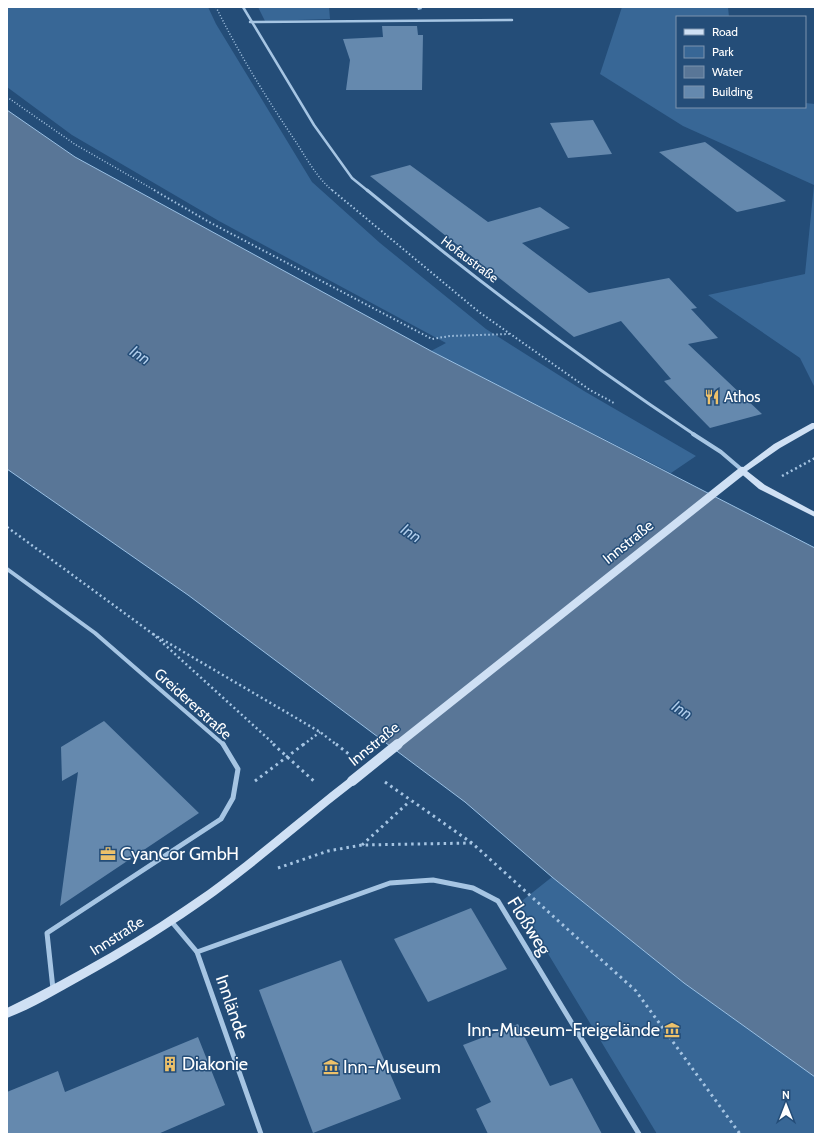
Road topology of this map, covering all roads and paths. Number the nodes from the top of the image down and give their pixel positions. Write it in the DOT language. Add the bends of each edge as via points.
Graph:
graph roads {
  1 [pos="243,7"];
  2 [pos="512,20"];
  3 [pos="250,22"];
  4 [pos="7,97"];
  5 [pos="510,334"];
  6 [pos="815,425"];
  7 [pos="815,458"];
  8 [pos="742,471"];
  9 [pos="762,487"];
  10 [pos="815,515"];
  11 [pos="7,527"];
  12 [pos="7,569"];
  13 [pos="152,634"];
  14 [pos="320,732"];
  15 [pos="287,757"];
  16 [pos="356,760"];
  17 [pos="380,778"];
  18 [pos="331,797"];
  19 [pos="233,798"];
  20 [pos="410,801"];
  21 [pos="472,843"];
  22 [pos="362,845"];
  23 [pos="271,871"];
  24 [pos="170,920"];
  25 [pos="197,952"];
  26 [pos="53,991"];
  27 [pos="7,1013"];
  28 [pos="261,1134"];
  29 [pos="639,1134"];
  30 [pos="740,1134"];
  1 -- 3 [label="street, Hofaustraße"];
  2 -- 3 [label="street"];
  3 -- 8 [label="street, Hofaustraße" via="314,125 352,178 421,235 614,380 721,452"];
  4 -- 5 [label="path" via="76,145 209,222 432,339"];
  6 -- 8 [label="main road, Innstraße" via="777,446"];
  7 -- 9 [label="path"];
  8 -- 9 [label="main road"];
  8 -- 18 [label="main road, Innstraße, bridge"];
  9 -- 10 [label="main road"];
  11 -- 13 [label="path"];
  12 -- 19 [label="street, Greidererstraße" via="94,633 224,745 238,769"];
  13 -- 14 [label="path"];
  13 -- 15 [label="path"];
  14 -- 15 [label="path"];
  14 -- 16 [label="path"];
  15 -- 18 [label="path"];
  15 -- 19 [label="path"];
  17 -- 20 [label="path"];
  18 -- 24 [label="main road, Innstraße" via="214,891"];
  19 -- 26 [label="street, Greidererstraße" via="221,819 47,933"];
  20 -- 21 [label="path"];
  20 -- 22 [label="path"];
  21 -- 22 [label="path"];
  21 -- 30 [label="path" via="636,991"];
  22 -- 23 [label="path" via="328,851"];
  24 -- 25 [label="street, Innlände"];
  24 -- 26 [label="main road, Innstraße" via="114,957"];
  25 -- 28 [label="street, Innlände"];
  25 -- 29 [label="street, Floßweg" via="390,883 433,880 473,888 498,901"];
  26 -- 27 [label="main road, Innstraße"];
}
